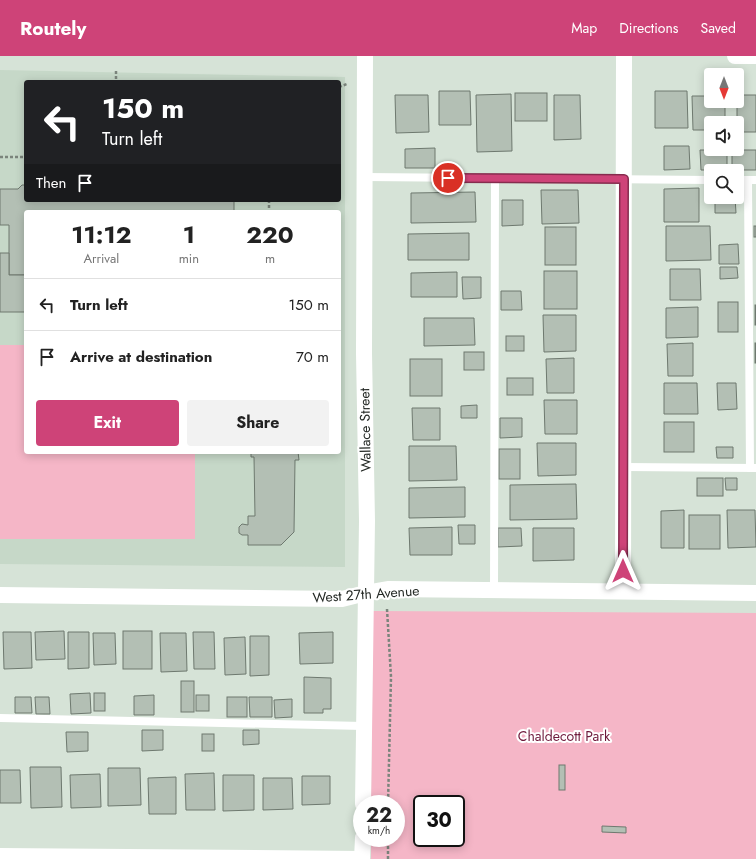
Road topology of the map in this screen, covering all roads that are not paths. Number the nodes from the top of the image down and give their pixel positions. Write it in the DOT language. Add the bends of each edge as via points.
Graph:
graph roads {
  1 [pos="365,56"];
  2 [pos="624,56"];
  3 [pos="735,56"];
  4 [pos="756,56"];
  5 [pos="365,177"];
  6 [pos="495,178"];
  7 [pos="624,179"];
  8 [pos="704,180"];
  9 [pos="752,180"];
  10 [pos="624,467"];
  11 [pos="753,468"];
  12 [pos="494,591"];
  13 [pos="623,591"];
  14 [pos="756,592"];
  15 [pos="366,593"];
  16 [pos="0,595"];
  17 [pos="0,718"];
  18 [pos="364,726"];
  19 [pos="363,795"];
  20 [pos="363,847"];
  21 [pos="0,856"];
  22 [pos="362,859"];
  1 -- 5 [label="street, Wallace Street"];
  2 -- 7 [label="street"];
  3 -- 4 [label="street"];
  5 -- 6 [label="lane"];
  5 -- 15 [label="street, Wallace Street"];
  6 -- 7 [label="lane"];
  6 -- 12 [label="lane"];
  7 -- 8 [label="lane"];
  7 -- 10 [label="street"];
  9 -- 11 [label="lane"];
  10 -- 11 [label="lane"];
  10 -- 13 [label="street"];
  12 -- 13 [label="street, West 27th Avenue"];
  12 -- 15 [label="street, West 27th Avenue" via="389,590"];
  13 -- 14 [label="street, West 27th Avenue"];
  15 -- 16 [label="street, West 27th Avenue" via="342,599"];
  15 -- 18 [label="street, Wallace Street"];
  17 -- 18 [label="lane"];
  18 -- 19 [label="street, Wallace Street"];
  20 -- 22 [label="street"];
  21 -- 22 [label="street"];
}
